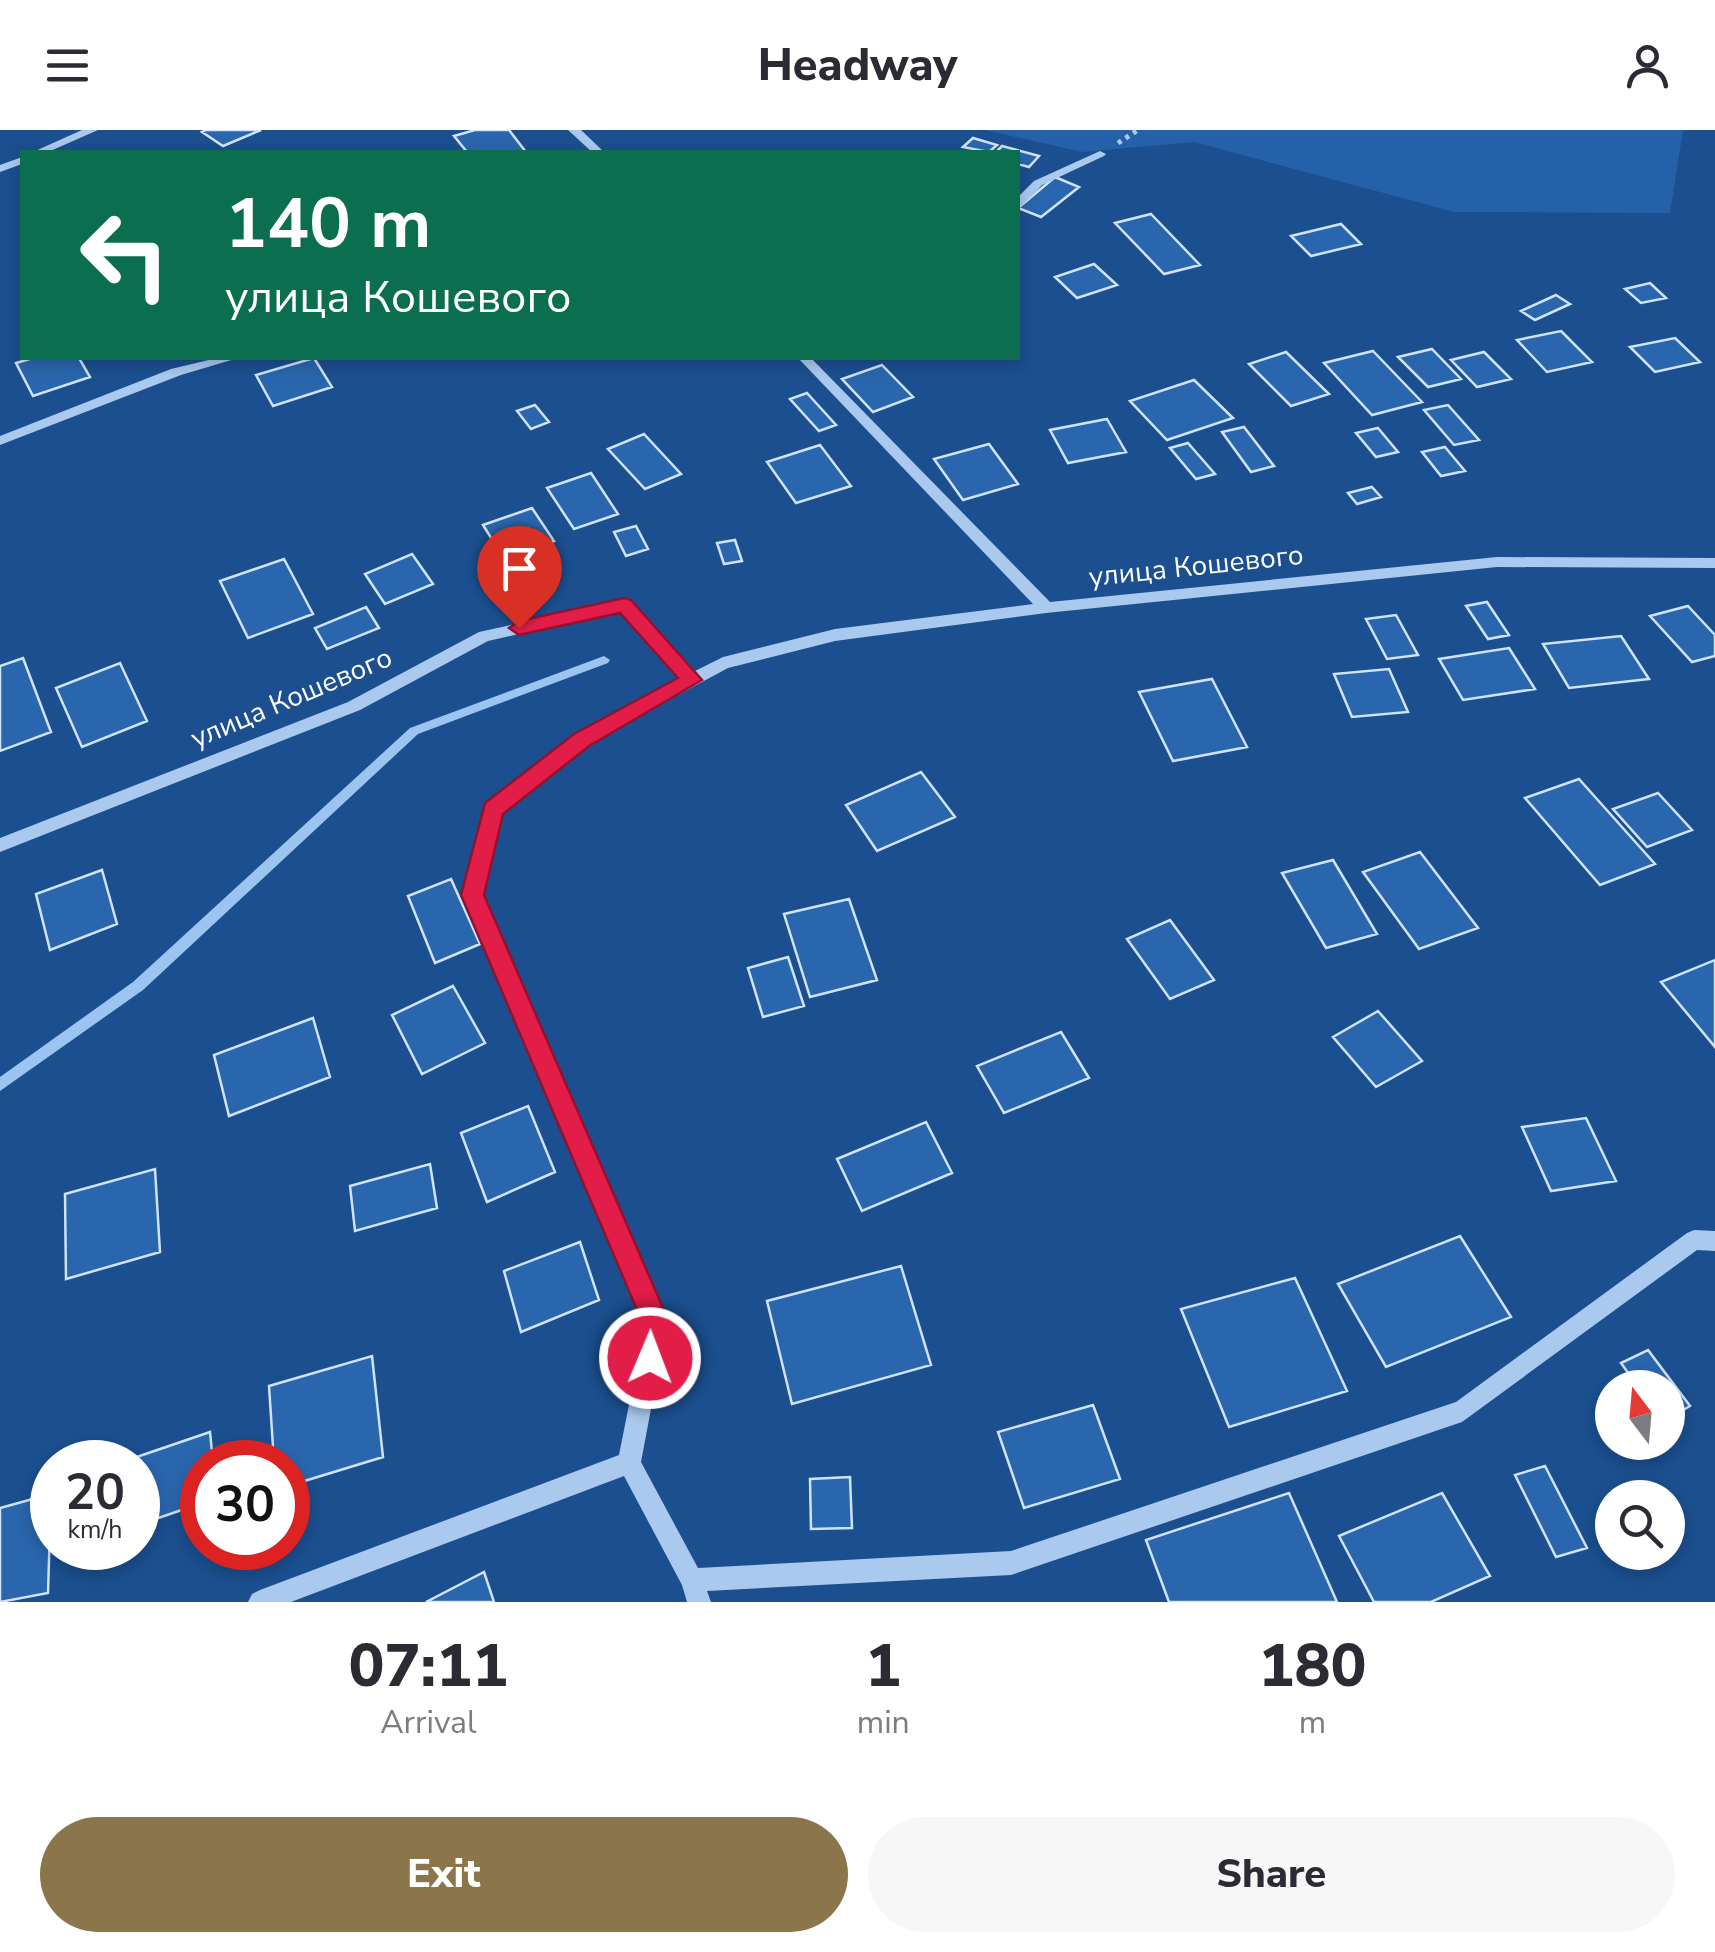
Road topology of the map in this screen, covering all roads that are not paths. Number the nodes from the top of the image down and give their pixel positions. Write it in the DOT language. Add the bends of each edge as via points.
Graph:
graph roads {
  1 [pos="92,130"];
  2 [pos="574,130"];
  3 [pos="44,150"];
  4 [pos="596,150"];
  5 [pos="1100,154"];
  6 [pos="1020,201"];
  7 [pos="223,360"];
  8 [pos="806,360"];
  9 [pos="0,441"];
  10 [pos="1715,563"];
  11 [pos="1046,608"];
  12 [pos="692,680"];
  13 [pos="0,845"];
  14 [pos="1715,1241"];
  15 [pos="629,1463"];
  16 [pos="695,1591"];
  17 [pos="260,1602"];
  1 -- 3 [label="street"];
  2 -- 4 [label="street"];
  5 -- 6 [label="street" via="1038,183"];
  7 -- 9 [label="street"];
  8 -- 11 [label="street"];
  10 -- 11 [label="street, улица Кошевого" via="1497,562"];
  11 -- 12 [label="street, улица Кошевого" via="835,635 723,662"];
  12 -- 13 [label="street, улица Кошевого" via="624,605 484,636 354,706"];
  12 -- 15 [label="street, улица Кошевого" via="581,740 492,809 473,895 656,1324"];
  14 -- 16 [label="street" via="1694,1240 1462,1410 1011,1563"];
  15 -- 16 [label="street"];
  15 -- 17 [label="street"];
}
